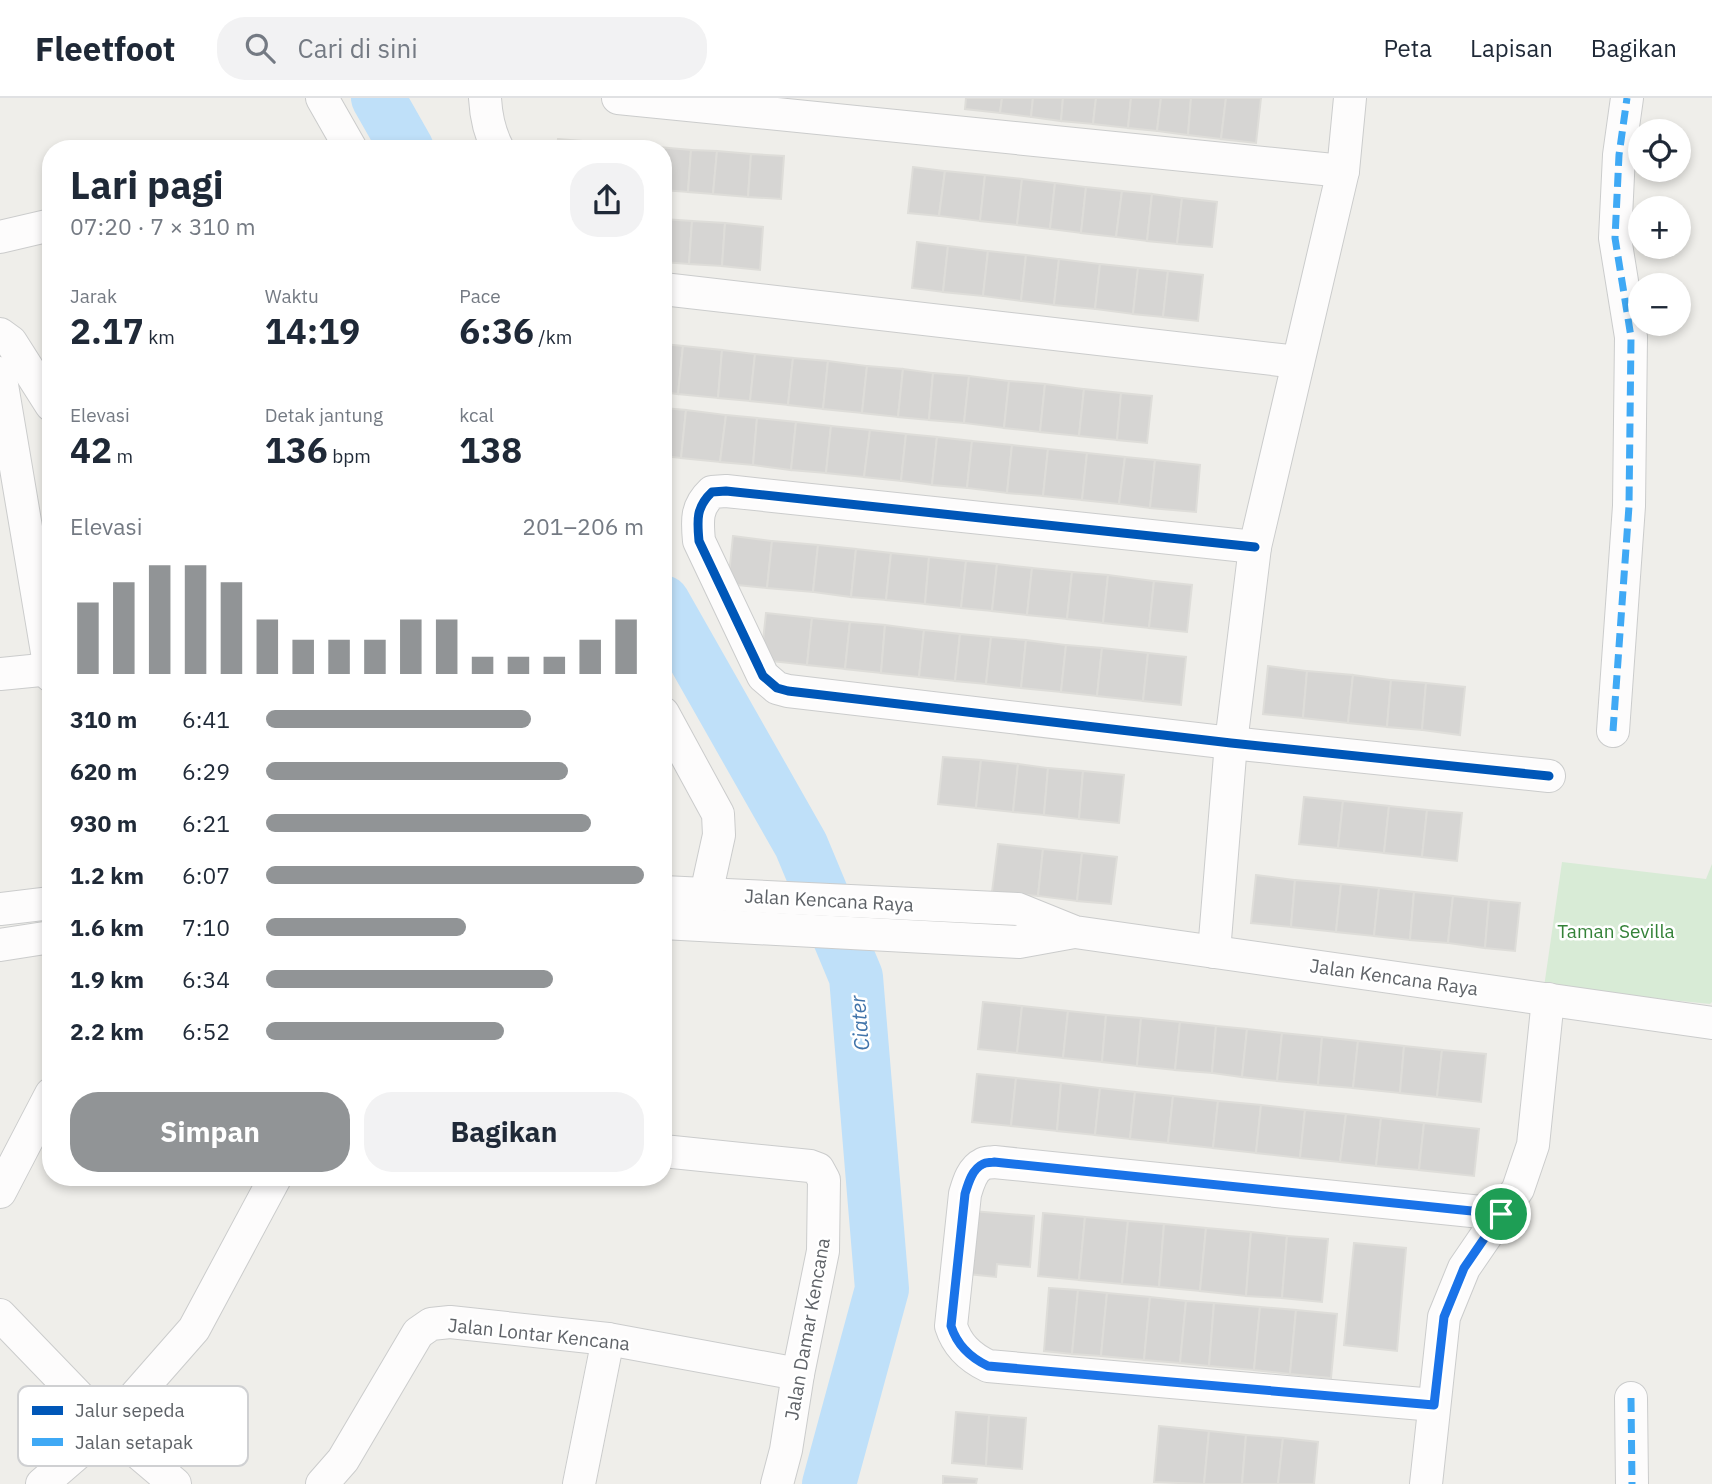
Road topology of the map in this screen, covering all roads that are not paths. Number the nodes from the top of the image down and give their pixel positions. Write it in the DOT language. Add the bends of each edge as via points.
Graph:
graph roads {
  1 [pos="322,98"];
  2 [pos="485,98"];
  3 [pos="618,98"];
  4 [pos="1350,98"];
  5 [pos="1627,98"];
  6 [pos="895,112"];
  7 [pos="346,140"];
  8 [pos="494,140"];
  9 [pos="1343,171"];
  10 [pos="42,227"];
  11 [pos="0,237"];
  12 [pos="672,290"];
  13 [pos="0,334"];
  14 [pos="1298,362"];
  15 [pos="0,373"];
  16 [pos="42,391"];
  17 [pos="1255,547"];
  18 [pos="42,622"];
  19 [pos="42,670"];
  20 [pos="0,674"];
  21 [pos="672,730"];
  22 [pos="1613,731"];
  23 [pos="1231,743"];
  24 [pos="1549,776"];
  25 [pos="672,892"];
  26 [pos="706,894"];
  27 [pos="42,904"];
  28 [pos="0,909"];
  29 [pos="672,924"];
  30 [pos="707,926"];
  31 [pos="1075,932"];
  32 [pos="42,938"];
  33 [pos="0,944"];
  34 [pos="1214,952"];
  35 [pos="1548,999"];
  36 [pos="1712,1024"];
  37 [pos="42,1111"];
  38 [pos="672,1152"];
  39 [pos="271,1186"];
  40 [pos="0,1192"];
  41 [pos="1501,1214"];
  42 [pos="0,1315"];
  43 [pos="608,1339"];
  44 [pos="798,1374"];
  45 [pos="68,1386"];
  46 [pos="144,1386"];
  47 [pos="1632,1398"];
  48 [pos="1434,1405"];
  49 [pos="63,1466"];
  50 [pos="154,1466"];
  51 [pos="42,1484"];
  52 [pos="175,1484"];
  53 [pos="323,1484"];
  54 [pos="579,1484"];
  55 [pos="777,1484"];
  56 [pos="1426,1484"];
  57 [pos="1632,1484"];
  1 -- 7 [label="street"];
  2 -- 8 [label="street"];
  3 -- 6 [label="street"];
  4 -- 9 [label="street"];
  5 -- 22 [label="street" via="1615,238 1631,337 1629,506"];
  6 -- 9 [label="street"];
  9 -- 14 [label="street"];
  10 -- 11 [label="street"];
  12 -- 14 [label="street"];
  13 -- 16 [label="street"];
  14 -- 17 [label="street"];
  15 -- 18 [label="street"];
  17 -- 23 [label="street"];
  17 -- 23 [label="street" via="726,491 712,492 703,501 698,522 699,541 763,676 777,688"];
  19 -- 20 [label="street"];
  21 -- 26 [label="street" via="718,814 719,835"];
  23 -- 24 [label="street"];
  23 -- 34 [label="street"];
  25 -- 26 [label="street, Jalan Kencana Raya"];
  26 -- 30 [label="street"];
  26 -- 31 [label="street, Jalan Kencana Raya" via="1018,909"];
  27 -- 28 [label="street"];
  29 -- 30 [label="street, Jalan Kencana Raya"];
  30 -- 31 [label="street, Jalan Kencana Raya" via="1019,942"];
  31 -- 34 [label="street, Jalan Kencana Raya"];
  32 -- 33 [label="street"];
  34 -- 35 [label="street, Jalan Kencana Raya"];
  35 -- 36 [label="street, Jalan Kencana Raya"];
  35 -- 41 [label="street" via="1533,1146 1518,1189"];
  37 -- 40 [label="street"];
  38 -- 44 [label="street, Jalan Damar Kencana" via="801,1164 822,1174 823,1251"];
  39 -- 46 [label="street" via="194,1329"];
  41 -- 48 [label="street" via="1464,1268 1444,1317"];
  41 -- 48 [label="street" via="994,1162 982,1164 969,1181 951,1326 955,1338 974,1359 988,1366"];
  42 -- 45 [label="street"];
  43 -- 44 [label="street, Jalan Lontar Kencana"];
  43 -- 53 [label="street, Jalan Lontar Kencana" via="450,1322 431,1324 418,1333 343,1460"];
  43 -- 54 [label="street"];
  44 -- 55 [label="street, Jalan Damar Kencana"];
  47 -- 57 [label="street"];
  48 -- 56 [label="street"];
  49 -- 51 [label="street"];
  50 -- 52 [label="street"];
}
